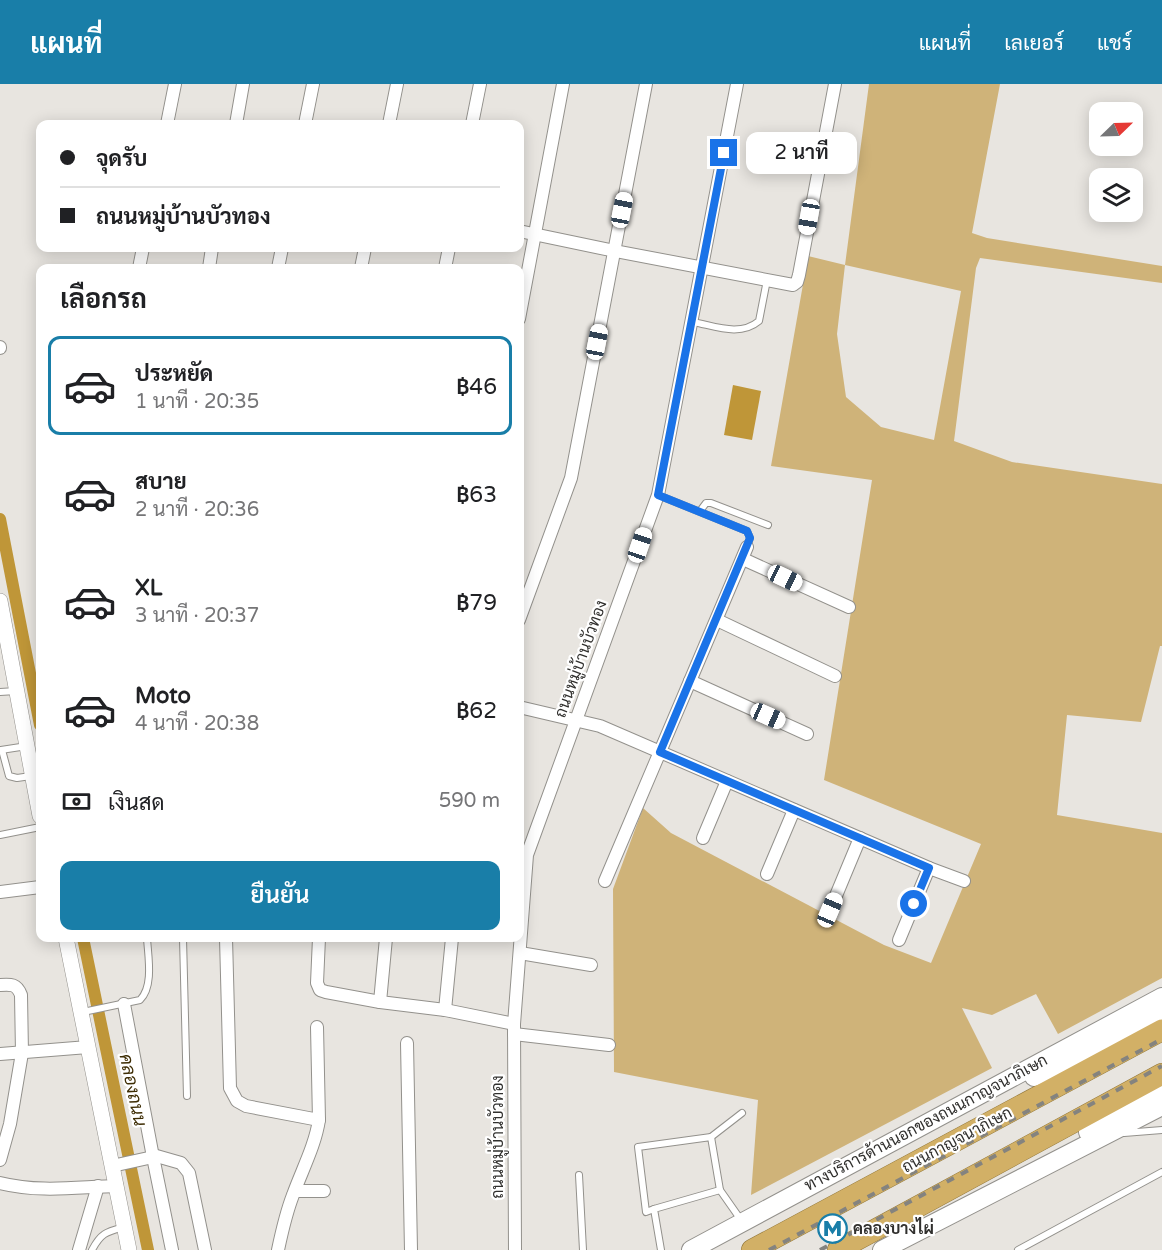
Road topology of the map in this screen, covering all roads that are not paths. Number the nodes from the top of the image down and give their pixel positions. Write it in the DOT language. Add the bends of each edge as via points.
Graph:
graph roads {
  1 [pos="174,84"];
  2 [pos="243,84"];
  3 [pos="313,84"];
  4 [pos="397,84"];
  5 [pos="480,84"];
  6 [pos="563,84"];
  7 [pos="646,84"];
  8 [pos="737,84"];
  9 [pos="835,84"];
  10 [pos="168,120"];
  11 [pos="237,120"];
  12 [pos="306,120"];
  13 [pos="390,120"];
  14 [pos="473,120"];
  15 [pos="524,232"];
  16 [pos="535,234"];
  17 [pos="615,251"];
  18 [pos="702,268"];
  19 [pos="768,280"];
  20 [pos="524,292"];
  21 [pos="693,322"];
  22 [pos="658,495"];
  23 [pos="700,511"];
  24 [pos="768,525"];
  25 [pos="745,553"];
  26 [pos="0,601"];
  27 [pos="524,606"];
  28 [pos="849,607"];
  29 [pos="2,620"];
  30 [pos="717,620"];
  31 [pos="835,676"];
  32 [pos="690,681"];
  33 [pos="17,690"];
  34 [pos="0,692"];
  35 [pos="524,708"];
  36 [pos="576,721"];
  37 [pos="807,734"];
  38 [pos="27,746"];
  39 [pos="1,750"];
  40 [pos="660,752"];
  41 [pos="33,776"];
  42 [pos="727,781"];
  43 [pos="36,793"];
  44 [pos="794,810"];
  45 [pos="36,828"];
  46 [pos="0,835"];
  47 [pos="703,838"];
  48 [pos="860,838"];
  49 [pos="929,868"];
  50 [pos="767,874"];
  51 [pos="606,881"];
  52 [pos="963,881"];
  53 [pos="36,888"];
  54 [pos="0,892"];
  55 [pos="524,897"];
  56 [pos="830,910"];
  57 [pos="899,940"];
  58 [pos="67,942"];
  59 [pos="147,942"];
  60 [pos="183,942"];
  61 [pos="226,942"];
  62 [pos="319,942"];
  63 [pos="386,942"];
  64 [pos="452,942"];
  65 [pos="521,942"];
  66 [pos="520,952"];
  67 [pos="591,965"];
  68 [pos="0,985"];
  69 [pos="1162,997"];
  70 [pos="380,1002"];
  71 [pos="124,1004"];
  72 [pos="445,1010"];
  73 [pos="88,1011"];
  74 [pos="1162,1015"];
  75 [pos="316,1027"];
  76 [pos="514,1029"];
  77 [pos="1162,1030"];
  78 [pos="406,1043"];
  79 [pos="609,1045"];
  80 [pos="88,1047"];
  81 [pos="22,1053"];
  82 [pos="0,1054"];
  83 [pos="1162,1074"];
  84 [pos="1162,1090"];
  85 [pos="188,1096"];
  86 [pos="1162,1106"];
  87 [pos="742,1113"];
  88 [pos="319,1120"];
  89 [pos="5,1124"];
  90 [pos="925,1124"];
  91 [pos="1162,1130"];
  92 [pos="1107,1135"];
  93 [pos="711,1137"];
  94 [pos="152,1156"];
  95 [pos="0,1160"];
  96 [pos="118,1165"];
  97 [pos="1162,1172"];
  98 [pos="579,1175"];
  99 [pos="0,1183"];
  100 [pos="98,1186"];
  101 [pos="117,1186"];
  102 [pos="295,1191"];
  103 [pos="324,1191"];
  104 [pos="720,1191"];
  105 [pos="964,1207"];
  106 [pos="654,1209"];
  107 [pos="743,1222"];
  108 [pos="124,1227"];
  109 [pos="80,1250"];
  110 [pos="92,1250"];
  111 [pos="129,1250"];
  112 [pos="172,1250"];
  113 [pos="205,1250"];
  114 [pos="278,1250"];
  115 [pos="411,1250"];
  116 [pos="515,1250"];
  117 [pos="583,1250"];
  118 [pos="661,1250"];
  119 [pos="691,1250"];
  120 [pos="752,1250"];
  121 [pos="838,1250"];
  122 [pos="882,1250"];
  123 [pos="1018,1250"];
  1 -- 10 [label="street"];
  2 -- 11 [label="street"];
  3 -- 12 [label="street"];
  4 -- 13 [label="street"];
  5 -- 14 [label="street"];
  6 -- 16 [label="street"];
  7 -- 17 [label="street"];
  8 -- 18 [label="street, ถนนหมู่บ้านบัวทอง"];
  9 -- 19 [label="street" via="797,282"];
  15 -- 16 [label="street"];
  16 -- 17 [label="street"];
  16 -- 20 [label="street"];
  17 -- 18 [label="street"];
  17 -- 27 [label="street" via="571,478"];
  18 -- 19 [label="street"];
  18 -- 21 [label="street, ถนนหมู่บ้านบัวทอง"];
  19 -- 21 [label="lane" via="759,321 748,328 735,330"];
  21 -- 22 [label="street, ถนนหมู่บ้านบัวทอง"];
  22 -- 23 [label="lane"];
  22 -- 36 [label="street, ถนนหมู่บ้านบัวทอง"];
  23 -- 24 [label="lane" via="705,503 711,503"];
  23 -- 25 [label="lane" via="747,531 750,538"];
  25 -- 28 [label="street"];
  25 -- 30 [label="street"];
  26 -- 29 [label="street"];
  29 -- 33 [label="street"];
  30 -- 31 [label="street"];
  30 -- 32 [label="street"];
  32 -- 37 [label="street"];
  32 -- 40 [label="street"];
  33 -- 34 [label="lane"];
  33 -- 38 [label="street"];
  35 -- 36 [label="street"];
  36 -- 40 [label="street" via="600,726"];
  36 -- 55 [label="street, ถนนหมู่บ้านบัวทอง" via="527,855"];
  38 -- 39 [label="lane"];
  38 -- 41 [label="street"];
  39 -- 41 [label="lane" via="9,776"];
  40 -- 42 [label="street"];
  40 -- 51 [label="street"];
  41 -- 43 [label="street"];
  42 -- 44 [label="street"];
  42 -- 47 [label="street"];
  44 -- 48 [label="street"];
  44 -- 50 [label="street"];
  45 -- 46 [label="lane"];
  48 -- 49 [label="street"];
  48 -- 56 [label="street"];
  49 -- 52 [label="street"];
  49 -- 57 [label="street"];
  53 -- 54 [label="street"];
  58 -- 73 [label="street"];
  59 -- 71 [label="lane" via="146,994"];
  60 -- 85 [label="lane"];
  61 -- 88 [label="street" via="233,1097 246,1106"];
  62 -- 70 [label="street" via="320,990"];
  63 -- 70 [label="street"];
  64 -- 72 [label="street"];
  65 -- 66 [label="street, ถนนหมู่บ้านบัวทอง"];
  66 -- 67 [label="street"];
  66 -- 76 [label="street, ถนนหมู่บ้านบัวทอง"];
  68 -- 81 [label="street" via="13,984 21,995"];
  69 -- 90 [label="main road, ทางบริการด้านนอกของถนนกาญจนาภิเษก"];
  70 -- 72 [label="street"];
  71 -- 73 [label="lane"];
  71 -- 94 [label="street"];
  72 -- 76 [label="street"];
  73 -- 80 [label="street"];
  74 -- 90 [label="main road" via="1091,1053"];
  75 -- 88 [label="street"];
  76 -- 79 [label="street"];
  76 -- 116 [label="street, ถนนหมู่บ้านบัวทอง"];
  77 -- 120 [label="highway, ถนนกาญจนาภิเษก"];
  78 -- 115 [label="street"];
  80 -- 81 [label="street"];
  80 -- 96 [label="street"];
  81 -- 82 [label="street"];
  81 -- 89 [label="street"];
  83 -- 121 [label="highway"];
  84 -- 105 [label="main road"];
  86 -- 92 [label="main road"];
  87 -- 93 [label="lane"];
  88 -- 102 [label="street"];
  89 -- 95 [label="street"];
  90 -- 107 [label="main road, ทางบริการด้านนอกของถนนกาญจนาภิเษก"];
  91 -- 92 [label="lane"];
  92 -- 105 [label="main road"];
  93 -- 104 [label="lane"];
  93 -- 106 [label="lane" via="638,1147 646,1212"];
  94 -- 96 [label="street"];
  94 -- 112 [label="street"];
  94 -- 113 [label="street" via="181,1163 189,1173"];
  96 -- 101 [label="street"];
  97 -- 123 [label="lane"];
  98 -- 117 [label="lane"];
  99 -- 100 [label="street" via="57,1190"];
  100 -- 101 [label="street"];
  100 -- 109 [label="street"];
  101 -- 108 [label="street"];
  102 -- 103 [label="street"];
  102 -- 114 [label="street"];
  104 -- 106 [label="lane"];
  104 -- 107 [label="lane"];
  105 -- 122 [label="main road"];
  106 -- 118 [label="lane"];
  107 -- 119 [label="main road, ทางบริการด้านนอกของถนนกาญจนาภิเษก"];
  108 -- 110 [label="lane" via="104,1233"];
  108 -- 111 [label="street"];
}
